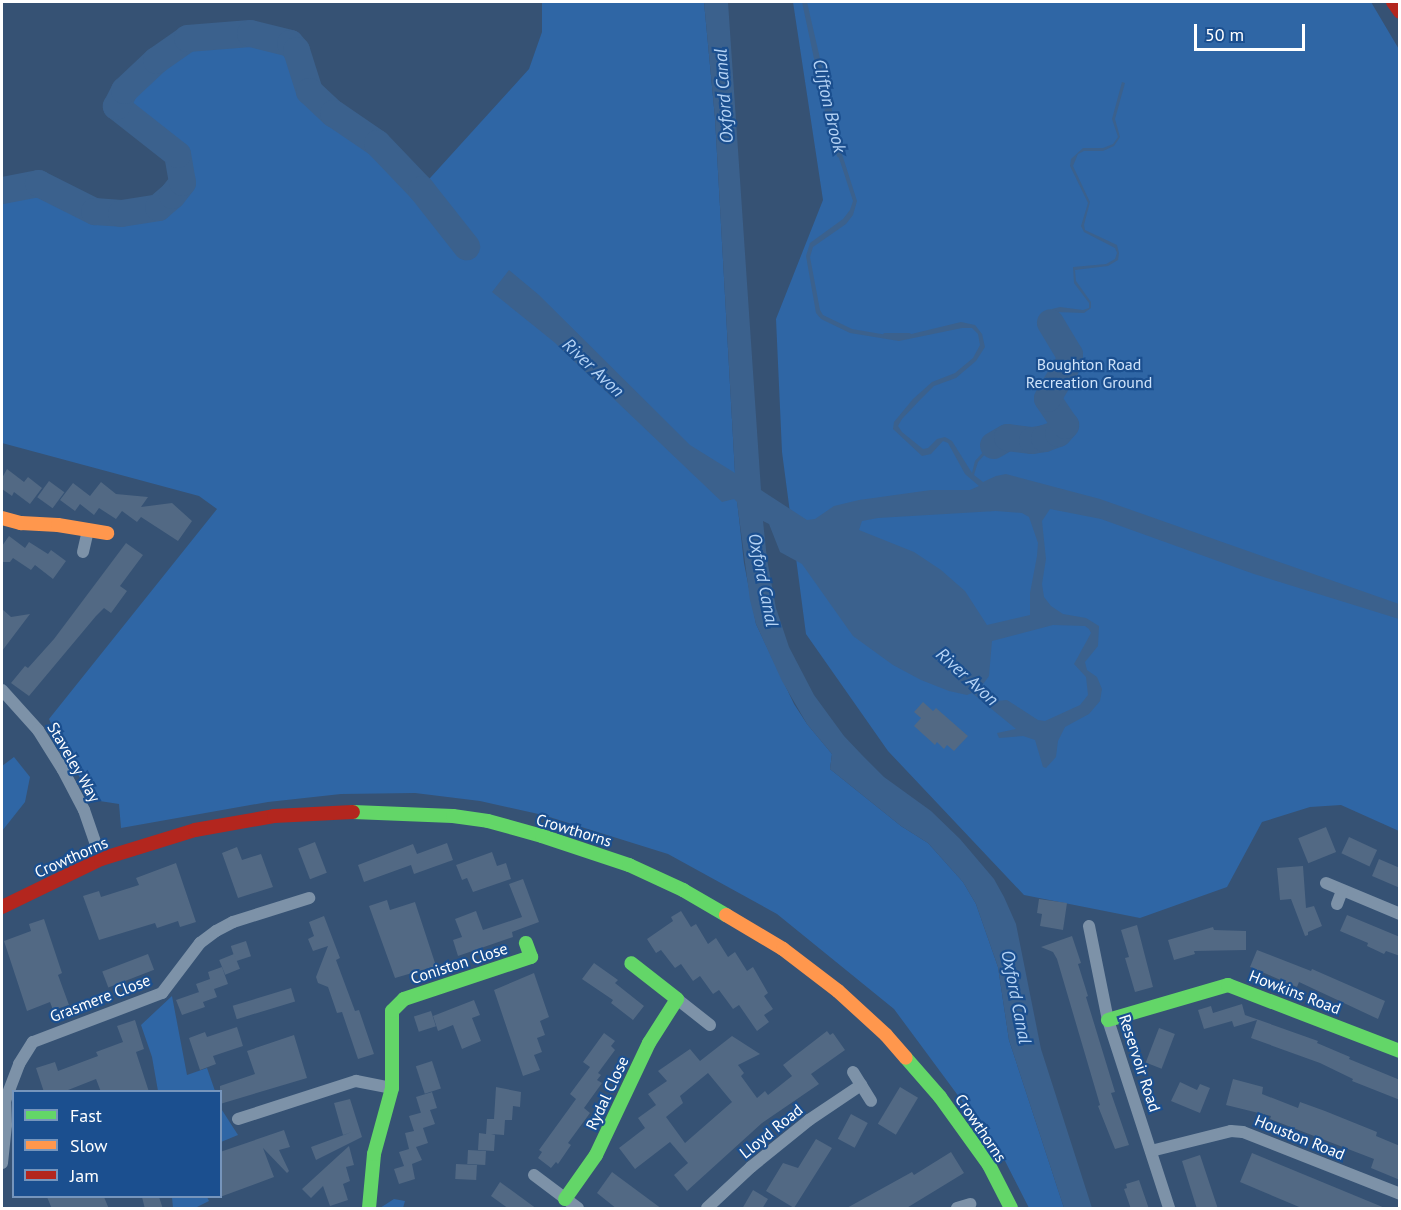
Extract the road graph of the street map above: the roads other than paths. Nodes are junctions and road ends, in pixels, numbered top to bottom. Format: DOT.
graph roads {
  1 [pos="1393,2"];
  2 [pos="1400,12"];
  3 [pos="2,518"];
  4 [pos="88,530"];
  5 [pos="107,534"];
  6 [pos="83,552"];
  7 [pos="2,690"];
  8 [pos="101,859"];
  9 [pos="1326,883"];
  10 [pos="1342,891"];
  11 [pos="309,898"];
  12 [pos="1337,904"];
  13 [pos="2,907"];
  14 [pos="1400,914"];
  15 [pos="1089,926"];
  16 [pos="526,943"];
  17 [pos="631,963"];
  18 [pos="677,999"];
  19 [pos="1108,1020"];
  20 [pos="710,1025"];
  21 [pos="1400,1051"];
  22 [pos="853,1072"];
  23 [pos="861,1085"];
  24 [pos="392,1088"];
  25 [pos="871,1101"];
  26 [pos="238,1119"];
  27 [pos="1151,1151"];
  28 [pos="2,1163"];
  29 [pos="534,1175"];
  30 [pos="1400,1194"];
  31 [pos="565,1199"];
  32 [pos="369,1209"];
  33 [pos="578,1209"];
  34 [pos="707,1209"];
  35 [pos="1011,1209"];
  36 [pos="1169,1209"];
  1 -- 2 [label="street"];
  3 -- 4 [label="street"];
  4 -- 5 [label="street"];
  4 -- 6 [label="street"];
  7 -- 8 [label="street, Staveley Way"];
  8 -- 13 [label="street, Crowthorns"];
  8 -- 35 [label="street, Crowthorns"];
  9 -- 10 [label="street"];
  10 -- 12 [label="street"];
  10 -- 14 [label="street"];
  11 -- 28 [label="street, Grasmere Close"];
  15 -- 19 [label="street, Reservoir Road"];
  16 -- 24 [label="street, Coniston Close"];
  17 -- 18 [label="street"];
  18 -- 20 [label="street"];
  18 -- 31 [label="street, Rydal Close"];
  19 -- 21 [label="street, Howkins Road"];
  19 -- 27 [label="street, Reservoir Road"];
  22 -- 23 [label="street"];
  23 -- 25 [label="street"];
  23 -- 34 [label="street, Lloyd Road"];
  24 -- 26 [label="street"];
  24 -- 32 [label="street, Coniston Close"];
  27 -- 30 [label="street, Houston Road"];
  27 -- 36 [label="street, Reservoir Road"];
  29 -- 31 [label="street"];
  31 -- 33 [label="street"];
}
